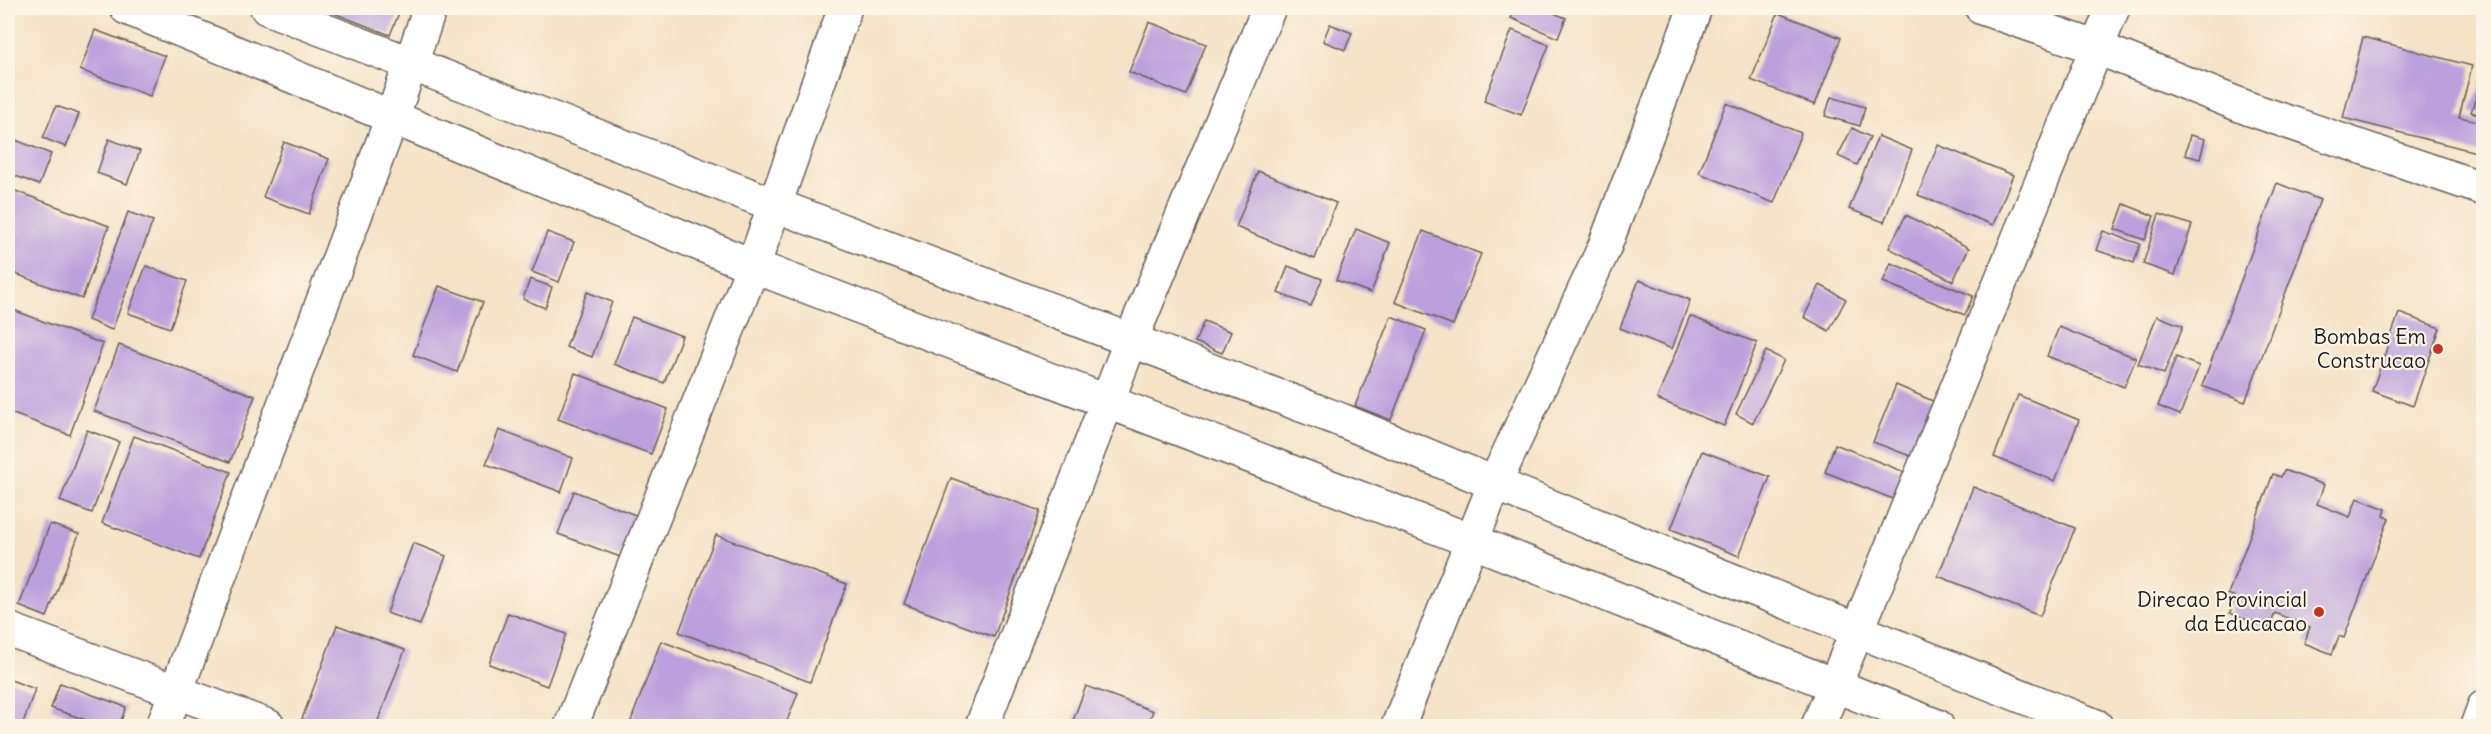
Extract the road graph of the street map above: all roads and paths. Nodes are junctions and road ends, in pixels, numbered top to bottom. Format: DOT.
graph roads {
  1 [pos="127,8"];
  2 [pos="267,8"];
  3 [pos="430,8"];
  4 [pos="845,8"];
  5 [pos="1269,8"];
  6 [pos="1695,8"];
  7 [pos="1982,8"];
  8 [pos="2113,8"];
  9 [pos="2098,48"];
  10 [pos="411,65"];
  11 [pos="393,115"];
  12 [pos="2484,189"];
  13 [pos="775,205"];
  14 [pos="753,266"];
  15 [pos="1131,340"];
  16 [pos="1108,400"];
  17 [pos="1495,483"];
  18 [pos="1472,541"];
  19 [pos="8,629"];
  20 [pos="1858,630"];
  21 [pos="1834,687"];
  22 [pos="178,691"];
  23 [pos="2484,707"];
  24 [pos="163,726"];
  25 [pos="268,726"];
  26 [pos="571,726"];
  27 [pos="982,726"];
  28 [pos="1398,726"];
  29 [pos="1818,726"];
  30 [pos="1937,726"];
  31 [pos="2096,726"];
  32 [pos="2477,726"];
  1 -- 11 [label="street"];
  2 -- 10 [label="street"];
  3 -- 10 [label="street"];
  4 -- 13 [label="street"];
  5 -- 15 [label="street"];
  6 -- 17 [label="street"];
  7 -- 9 [label="street"];
  8 -- 9 [label="street"];
  9 -- 12 [label="street"];
  9 -- 20 [label="street"];
  10 -- 11 [label="street"];
  10 -- 13 [label="street"];
  11 -- 14 [label="street"];
  11 -- 22 [label="street"];
  13 -- 14 [label="street"];
  13 -- 15 [label="street"];
  14 -- 16 [label="street"];
  14 -- 26 [label="street"];
  15 -- 16 [label="street"];
  15 -- 17 [label="street"];
  16 -- 18 [label="street"];
  16 -- 27 [label="street"];
  17 -- 18 [label="street"];
  17 -- 20 [label="street"];
  18 -- 21 [label="street"];
  18 -- 28 [label="street"];
  19 -- 22 [label="street"];
  20 -- 21 [label="street"];
  20 -- 31 [label="street"];
  21 -- 29 [label="street"];
  21 -- 30 [label="street"];
  22 -- 24 [label="street"];
  22 -- 25 [label="street"];
  23 -- 32 [label="street"];
}
